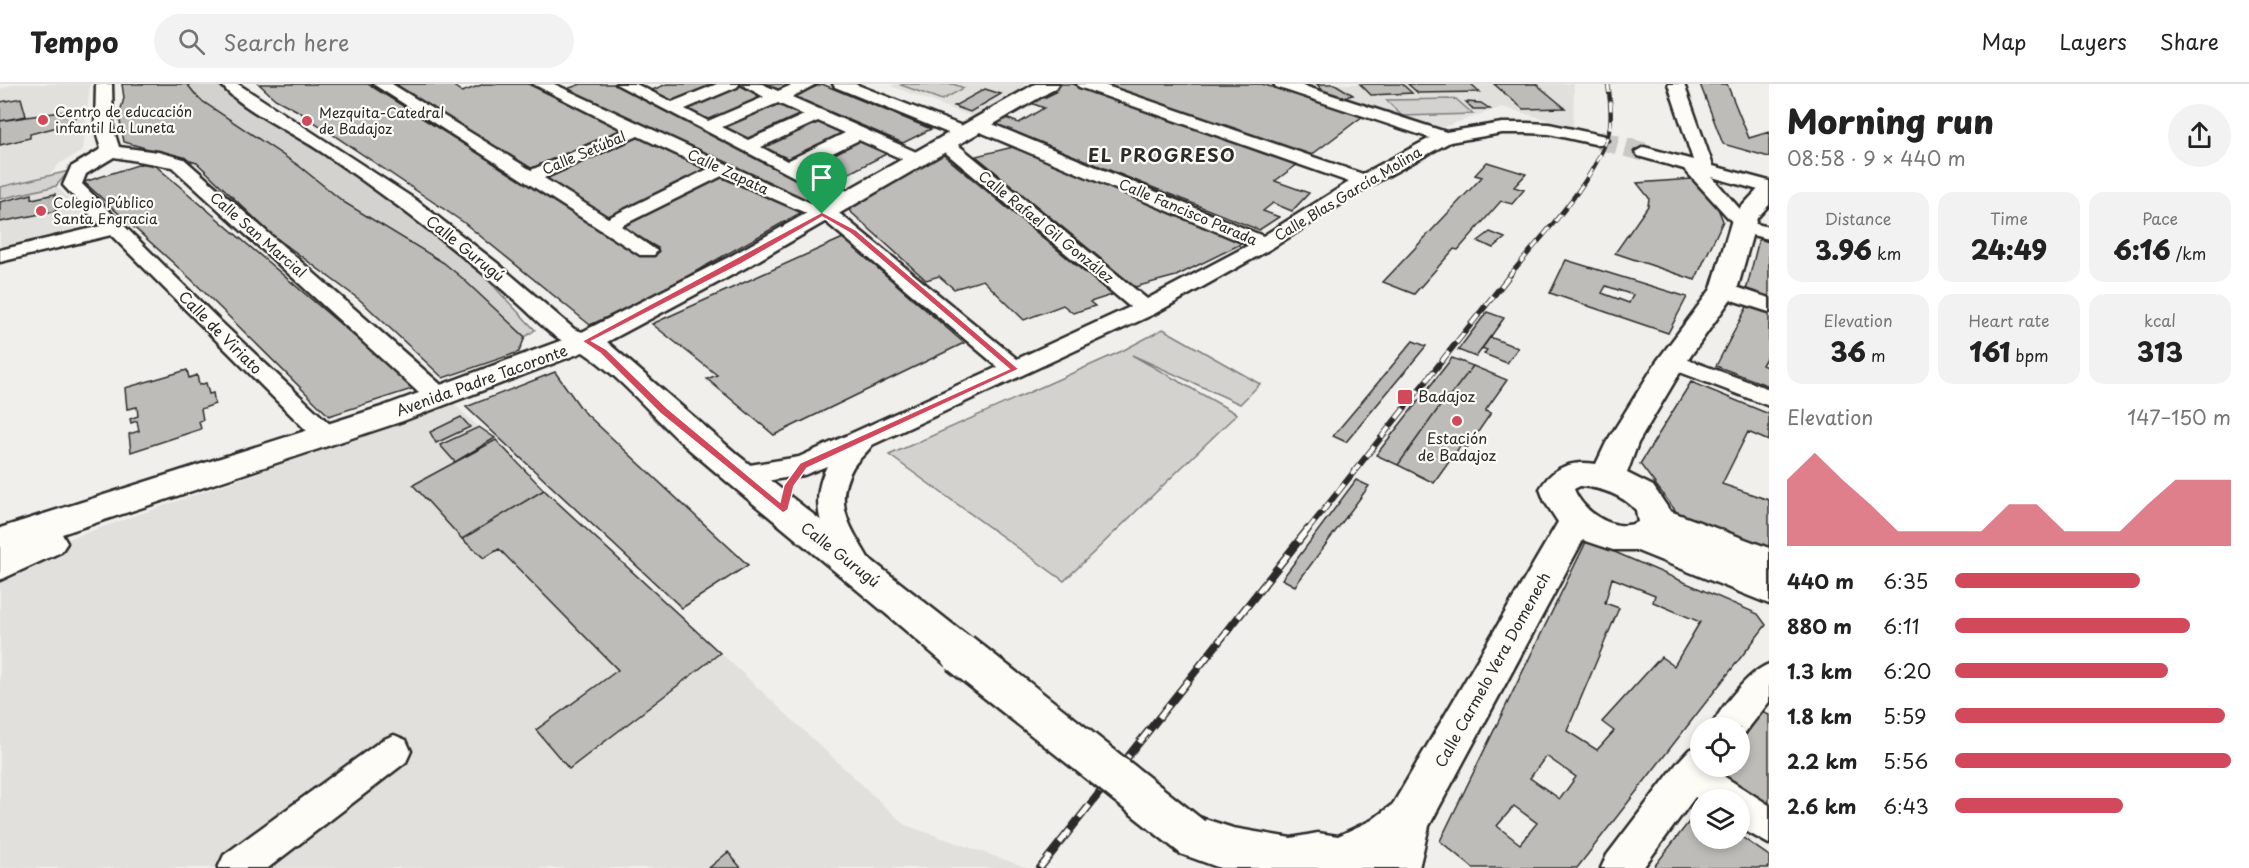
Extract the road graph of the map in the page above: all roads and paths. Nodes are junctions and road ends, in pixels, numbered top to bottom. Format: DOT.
graph roads {
  1 [pos="104,84"];
  2 [pos="229,84"];
  3 [pos="381,84"];
  4 [pos="541,84"];
  5 [pos="655,84"];
  6 [pos="731,84"];
  7 [pos="749,84"];
  8 [pos="808,84"];
  9 [pos="841,84"];
  10 [pos="1049,84"];
  11 [pos="1085,84"];
  12 [pos="1282,84"];
  13 [pos="1676,84"];
  14 [pos="631,87"];
  15 [pos="778,97"];
  16 [pos="672,108"];
  17 [pos="819,114"];
  18 [pos="708,127"];
  19 [pos="638,130"];
  20 [pos="861,132"];
  21 [pos="963,134"];
  22 [pos="1445,137"];
  23 [pos="1599,140"];
  24 [pos="748,147"];
  25 [pos="111,151"];
  26 [pos="1644,152"];
  27 [pos="917,159"];
  28 [pos="1677,162"];
  29 [pos="789,167"];
  30 [pos="722,169"];
  31 [pos="1705,174"];
  32 [pos="530,177"];
  33 [pos="1364,181"];
  34 [pos="848,199"];
  35 [pos="1758,210"];
  36 [pos="822,214"];
  37 [pos="606,226"];
  38 [pos="116,228"];
  39 [pos="1265,244"];
  40 [pos="646,251"];
  41 [pos="0,256"];
  42 [pos="1724,290"];
  43 [pos="1769,305"];
  44 [pos="1146,309"];
  45 [pos="586,341"];
  46 [pos="1672,361"];
  47 [pos="1015,369"];
  48 [pos="439,397"];
  49 [pos="1769,398"];
  50 [pos="326,435"];
  51 [pos="870,435"];
  52 [pos="804,466"];
  53 [pos="741,476"];
  54 [pos="1609,478"];
  55 [pos="146,492"];
  56 [pos="783,510"];
  57 [pos="1576,519"];
  58 [pos="1647,528"];
  59 [pos="0,541"];
  60 [pos="1769,563"];
  61 [pos="0,566"];
  62 [pos="860,569"];
  63 [pos="1769,589"];
  64 [pos="1765,691"];
  65 [pos="1739,717"];
  66 [pos="394,750"];
  67 [pos="1690,774"];
  68 [pos="1705,777"];
  69 [pos="1718,789"];
  70 [pos="1750,814"];
  71 [pos="1769,826"];
  72 [pos="1204,853"];
  73 [pos="1386,855"];
  74 [pos="1282,864"];
  75 [pos="237,868"];
  76 [pos="1620,868"];
  1 -- 25 [label="street"];
  2 -- 45 [label="street, Calle Gurugú"];
  3 -- 32 [label="street"];
  4 -- 19 [label="street, Calle Zapata"];
  5 -- 14 [label="street"];
  6 -- 16 [label="street"];
  7 -- 15 [label="street"];
  8 -- 15 [label="street"];
  9 -- 21 [label="street, Calle Fancisco Parada"];
  10 -- 21 [label="main road, Avenida Padre Tacoronte"];
  11 -- 33 [label="street"];
  12 -- 22 [label="street"];
  13 -- 31 [label="street"];
  14 -- 16 [label="street"];
  15 -- 17 [label="street"];
  15 -- 18 [label="street"];
  16 -- 18 [label="street"];
  17 -- 20 [label="street"];
  17 -- 24 [label="street"];
  18 -- 24 [label="street"];
  19 -- 30 [label="street, Calle Zapata"];
  19 -- 32 [label="street, Calle Setúbal"];
  20 -- 27 [label="street"];
  20 -- 29 [label="street"];
  21 -- 27 [label="main road, Avenida Padre Tacoronte"];
  21 -- 39 [label="street, Calle Fancisco Parada"];
  21 -- 44 [label="street, Calle Rafael Gil González"];
  22 -- 23 [label="street, Calle Blas García Molina"];
  22 -- 33 [label="street, Calle Blas García Molina"];
  24 -- 29 [label="street"];
  25 -- 38 [label="street, Calle de Viriato"];
  25 -- 48 [label="street, Calle San Marcial"];
  26 -- 28 [label="street"];
  27 -- 34 [label="main road, Avenida Padre Tacoronte"];
  28 -- 31 [label="street"];
  28 -- 35 [label="street"];
  29 -- 34 [label="street"];
  30 -- 36 [label="street, Calle Zapata"];
  30 -- 37 [label="street"];
  31 -- 35 [label="street"];
  32 -- 37 [label="street"];
  33 -- 39 [label="street, Calle Blas García Molina"];
  34 -- 36 [label="main road, Avenida Padre Tacoronte"];
  35 -- 42 [label="main road"];
  36 -- 45 [label="main road, Avenida Padre Tacoronte"];
  36 -- 47 [label="street, Calle Zapata"];
  37 -- 40 [label="street"];
  38 -- 41 [label="street"];
  38 -- 50 [label="street, Calle de Viriato"];
  39 -- 44 [label="street, Calle Blas García Molina"];
  42 -- 43 [label="street"];
  42 -- 46 [label="main road"];
  44 -- 47 [label="street, Calle Blas García Molina"];
  45 -- 48 [label="main road, Avenida Padre Tacoronte"];
  45 -- 53 [label="main road, Calle Gurugú"];
  46 -- 49 [label="street"];
  46 -- 54 [label="main road"];
  47 -- 51 [label="street, Calle Blas García Molina"];
  48 -- 50 [label="main road, Avenida Padre Tacoronte"];
  50 -- 55 [label="main road, Avenida Padre Tacoronte"];
  51 -- 52 [label="street, Calle Blas García Molina"];
  51 -- 62 [label="street"];
  52 -- 53 [label="street, Calle Blas García Molina"];
  52 -- 56 [label="street"];
  53 -- 56 [label="main road, Calle Gurugú"];
  54 -- 57 [label="main road"];
  54 -- 58 [label="main road"];
  55 -- 59 [label="main road"];
  55 -- 61 [label="main road"];
  56 -- 62 [label="main road, Calle Gurugú"];
  57 -- 58 [label="main road"];
  57 -- 73 [label="main road, Calle Carmelo Vera Domenech"];
  58 -- 60 [label="main road"];
  58 -- 63 [label="main road"];
  62 -- 72 [label="main road, Calle Gurugú, bridge"];
  64 -- 65 [label="street"];
  66 -- 75 [label="street"];
  67 -- 76 [label="street"];
  68 -- 69 [label="street"];
  70 -- 71 [label="street"];
  72 -- 74 [label="main road, Calle Gurugú"];
  73 -- 74 [label="main road, Calle Gurugú"];
}
